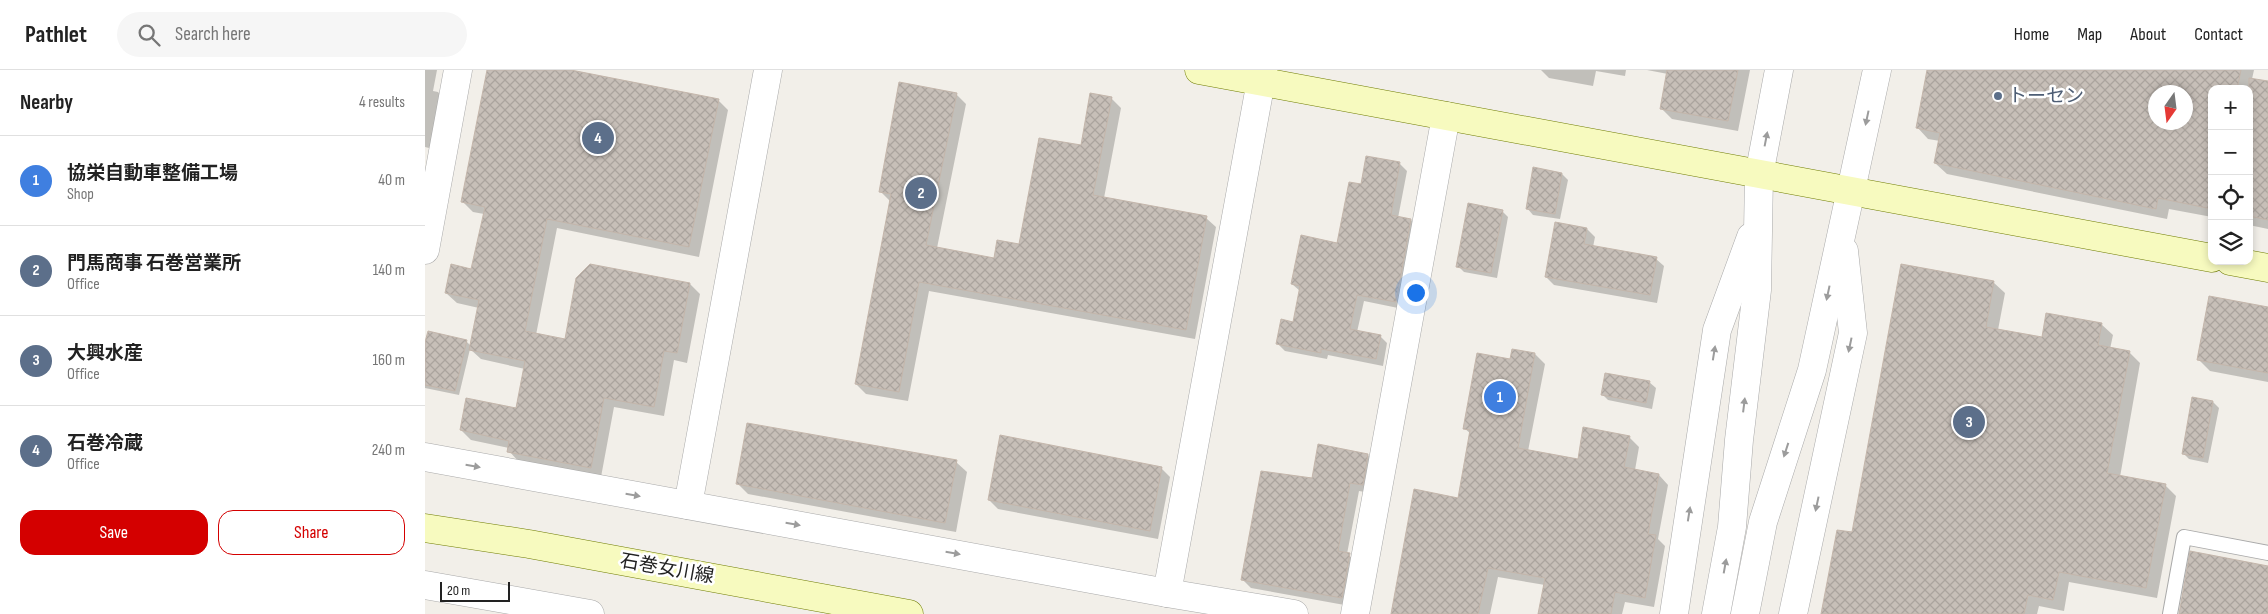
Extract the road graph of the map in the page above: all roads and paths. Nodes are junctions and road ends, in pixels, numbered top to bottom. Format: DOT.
graph roads {
  1 [pos="458,70"];
  2 [pos="768,70"];
  3 [pos="1199,70"];
  4 [pos="1779,70"];
  5 [pos="1877,70"];
  6 [pos="1262,76"];
  7 [pos="1446,116"];
  8 [pos="1759,175"];
  9 [pos="1852,190"];
  10 [pos="1759,216"];
  11 [pos="1841,227"];
  12 [pos="425,250"];
  13 [pos="2208,257"];
  14 [pos="2252,265"];
  15 [pos="2268,268"];
  16 [pos="425,457"];
  17 [pos="688,504"];
  18 [pos="425,528"];
  19 [pos="2268,553"];
  20 [pos="425,586"];
  21 [pos="1167,593"];
  22 [pos="510,607"];
  23 [pos="590,614"];
  24 [pos="909,614"];
  25 [pos="1294,614"];
  26 [pos="1355,614"];
  27 [pos="1674,614"];
  28 [pos="1716,614"];
  29 [pos="1745,614"];
  30 [pos="1793,614"];
  31 [pos="2170,614"];
  1 -- 12 [label="street"];
  2 -- 17 [label="street"];
  3 -- 6 [label="street"];
  8 -- 4 [label="street, one-way"];
  5 -- 9 [label="street, one-way"];
  6 -- 7 [label="street"];
  6 -- 21 [label="street"];
  7 -- 8 [label="street"];
  7 -- 26 [label="street"];
  8 -- 9 [label="street"];
  8 -- 10 [label="street"];
  9 -- 11 [label="street"];
  9 -- 13 [label="street"];
  27 -- 10 [label="street, one-way"];
  28 -- 10 [label="street, one-way"];
  11 -- 29 [label="street, one-way"];
  11 -- 30 [label="street, one-way"];
  14 -- 15 [label="street"];
  16 -- 17 [label="street, one-way"];
  17 -- 21 [label="street, one-way"];
  18 -- 24 [label="street, 石巻女川線"];
  19 -- 31 [label="lane"];
  20 -- 22 [label="street"];
  21 -- 25 [label="street"];
  22 -- 23 [label="street"];
}
